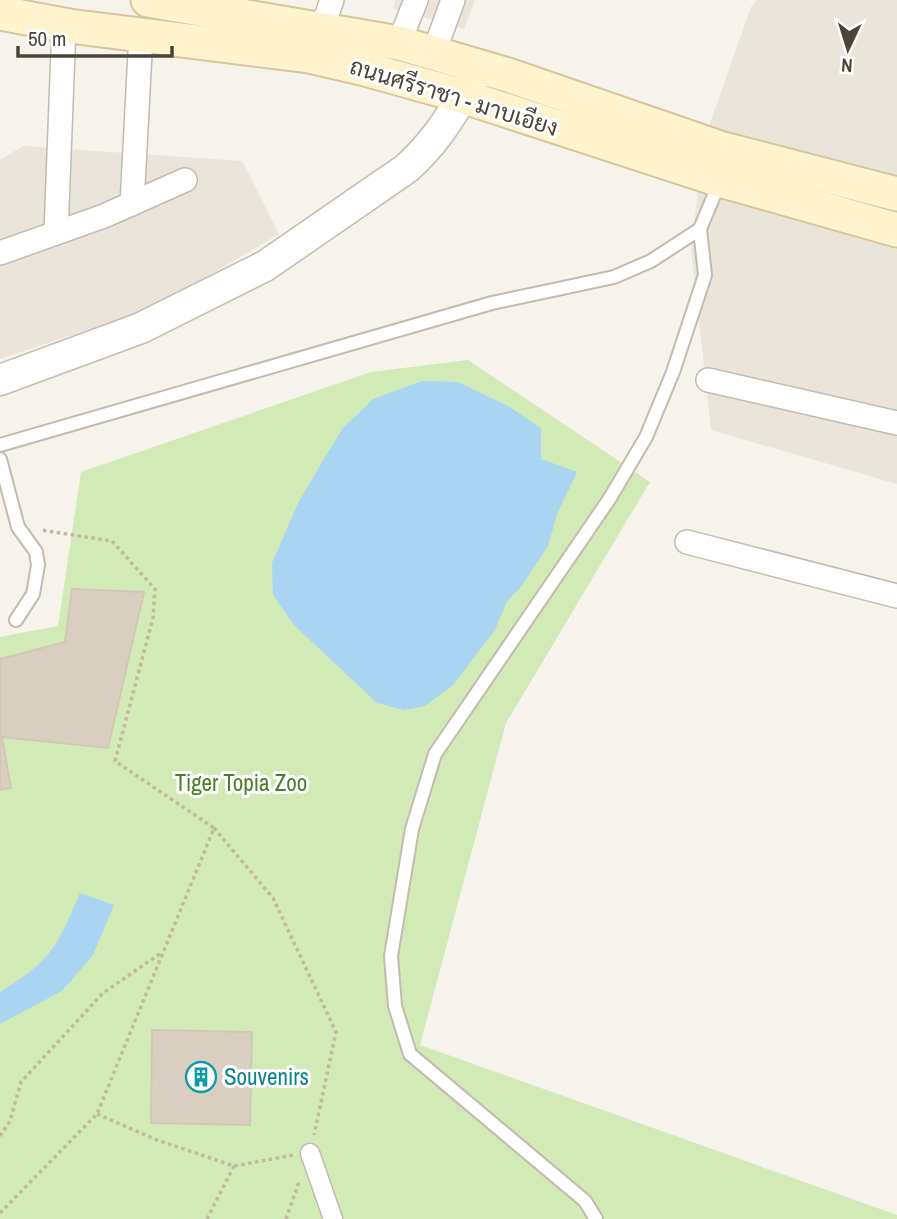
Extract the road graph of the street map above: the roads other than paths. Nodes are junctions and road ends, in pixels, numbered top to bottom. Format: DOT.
graph roads {
  1 [pos="148,0"];
  2 [pos="416,0"];
  3 [pos="453,0"];
  4 [pos="0,13"];
  5 [pos="327,14"];
  6 [pos="64,25"];
  7 [pos="141,34"];
  8 [pos="399,43"];
  9 [pos="434,52"];
  10 [pos="481,66"];
  11 [pos="462,96"];
  12 [pos="722,164"];
  13 [pos="185,180"];
  14 [pos="897,194"];
  15 [pos="132,204"];
  16 [pos="700,229"];
  17 [pos="897,230"];
  18 [pos="56,233"];
  19 [pos="0,253"];
  20 [pos="0,380"];
  21 [pos="708,380"];
  22 [pos="897,423"];
  23 [pos="0,445"];
  24 [pos="0,459"];
  25 [pos="687,542"];
  26 [pos="897,596"];
  27 [pos="16,620"];
  28 [pos="310,1153"];
  29 [pos="332,1219"];
  30 [pos="596,1219"];
  1 -- 5 [label="main road, ถนนศรีราชา - มาบเอียง"];
  2 -- 8 [label="street"];
  3 -- 9 [label="street"];
  4 -- 6 [label="main road, ถนนศรีราชา - มาบเอียง"];
  5 -- 8 [label="main road, ถนนศรีราชา - มาบเอียง"];
  6 -- 7 [label="main road, ถนนศรีราชา - มาบเอียง"];
  6 -- 18 [label="street"];
  7 -- 11 [label="main road, ถนนศรีราชา - มาบเอียง"];
  7 -- 15 [label="street"];
  8 -- 9 [label="main road, ถนนศรีราชา - มาบเอียง"];
  9 -- 10 [label="main road, ถนนศรีราชา - มาบเอียง"];
  10 -- 11 [label="street"];
  10 -- 12 [label="main road, ถนนศรีราชา - มาบเอียง"];
  11 -- 12 [label="main road, ถนนศรีราชา - มาบเอียง"];
  11 -- 20 [label="street"];
  12 -- 14 [label="main road, ถนนศรีราชา - มาบเอียง"];
  12 -- 16 [label="lane"];
  12 -- 17 [label="main road, ถนนศรีราชา - มาบเอียง"];
  13 -- 15 [label="street"];
  15 -- 18 [label="street"];
  16 -- 23 [label="lane"];
  16 -- 30 [label="lane"];
  18 -- 19 [label="street"];
  21 -- 22 [label="street"];
  24 -- 27 [label="lane"];
  25 -- 26 [label="street"];
  28 -- 29 [label="street"];
}
